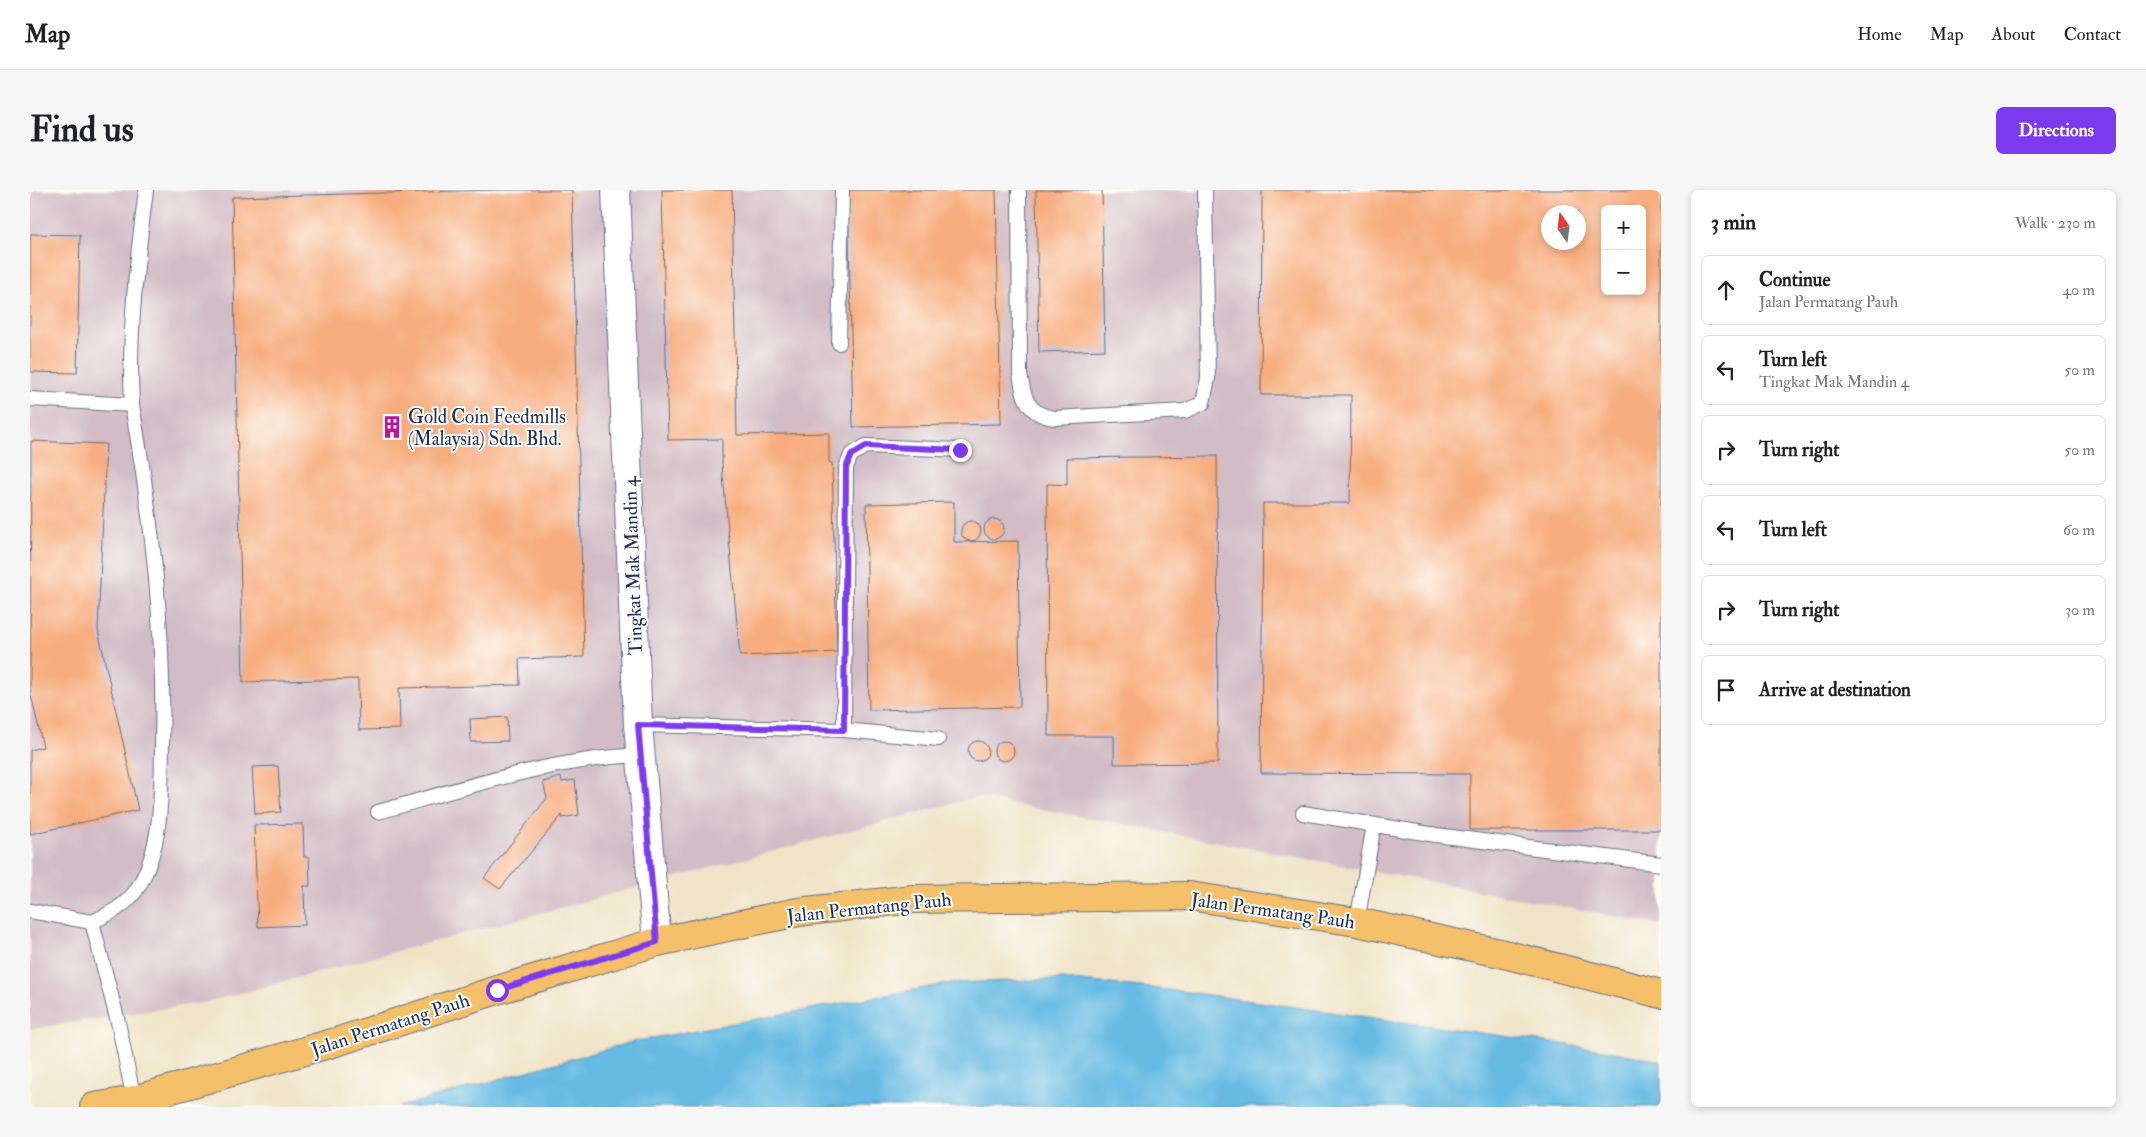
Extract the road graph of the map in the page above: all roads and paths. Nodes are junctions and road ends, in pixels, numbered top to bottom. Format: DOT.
graph roads {
  1 [pos="146,190"];
  2 [pos="616,190"];
  3 [pos="842,190"];
  4 [pos="1019,190"];
  5 [pos="1205,190"];
  6 [pos="839,343"];
  7 [pos="30,399"];
  8 [pos="132,404"];
  9 [pos="960,450"];
  10 [pos="638,725"];
  11 [pos="844,730"];
  12 [pos="938,739"];
  13 [pos="641,755"];
  14 [pos="378,812"];
  15 [pos="1303,812"];
  16 [pos="1374,826"];
  17 [pos="1661,864"];
  18 [pos="30,911"];
  19 [pos="92,922"];
  20 [pos="1357,922"];
  21 [pos="657,942"];
  22 [pos="1661,994"];
  23 [pos="134,1100"];
  24 [pos="94,1107"];
  1 -- 8 [label="lane"];
  2 -- 10 [label="street, Tingkat Mak Mandin 4"];
  3 -- 6 [label="lane"];
  4 -- 5 [label="lane"];
  7 -- 8 [label="lane"];
  8 -- 19 [label="lane"];
  9 -- 11 [label="lane"];
  10 -- 11 [label="lane"];
  10 -- 13 [label="street, Tingkat Mak Mandin 4"];
  11 -- 12 [label="lane"];
  13 -- 14 [label="lane"];
  13 -- 21 [label="street, Tingkat Mak Mandin 4"];
  15 -- 16 [label="lane"];
  16 -- 17 [label="lane"];
  16 -- 20 [label="lane"];
  18 -- 19 [label="lane"];
  19 -- 23 [label="lane"];
  20 -- 21 [label="main road, Jalan Permatang Pauh"];
  20 -- 22 [label="main road, Jalan Permatang Pauh"];
  21 -- 23 [label="main road, Jalan Permatang Pauh"];
  23 -- 24 [label="main road, Jalan Permatang Pauh"];
}
